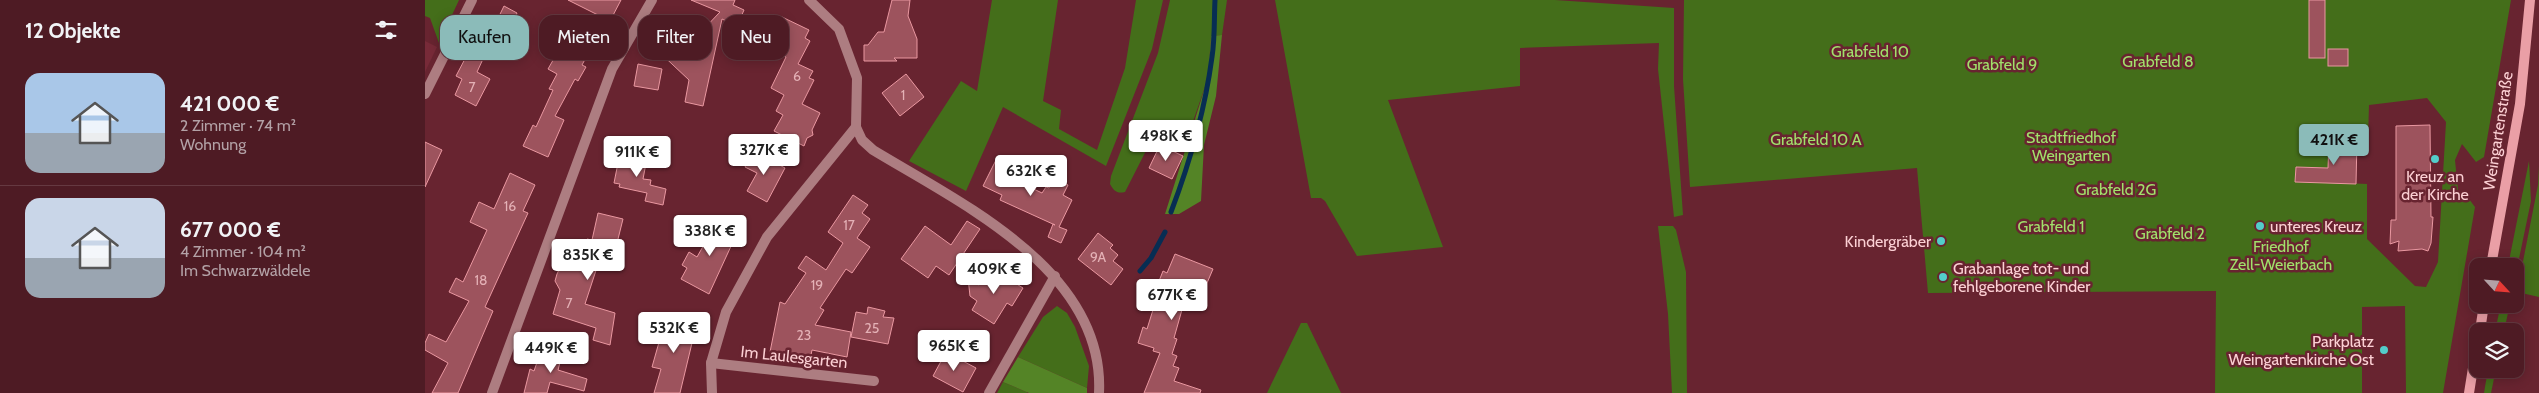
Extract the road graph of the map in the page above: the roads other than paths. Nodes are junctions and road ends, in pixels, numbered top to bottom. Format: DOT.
graph roads {
  1 [pos="472,0"];
  2 [pos="652,0"];
  3 [pos="809,0"];
  4 [pos="2530,0"];
  5 [pos="425,94"];
  6 [pos="856,127"];
  7 [pos="2492,258"];
  8 [pos="1055,276"];
  9 [pos="711,363"];
  10 [pos="2471,378"];
  11 [pos="874,381"];
  12 [pos="492,393"];
  13 [pos="712,393"];
  14 [pos="989,393"];
  15 [pos="1099,393"];
  16 [pos="2469,393"];
  1 -- 5 [label="street"];
  2 -- 12 [label="street"];
  3 -- 6 [label="street"];
  4 -- 7 [label="street, Weingartenstraße"];
  6 -- 8 [label="street"];
  6 -- 9 [label="street, Im Laulesgarten"];
  8 -- 14 [label="street"];
  8 -- 15 [label="street"];
  9 -- 11 [label="street, Im Laulesgarten"];
  9 -- 13 [label="street, Im Laulesgarten"];
  10 -- 16 [label="street"];
}
